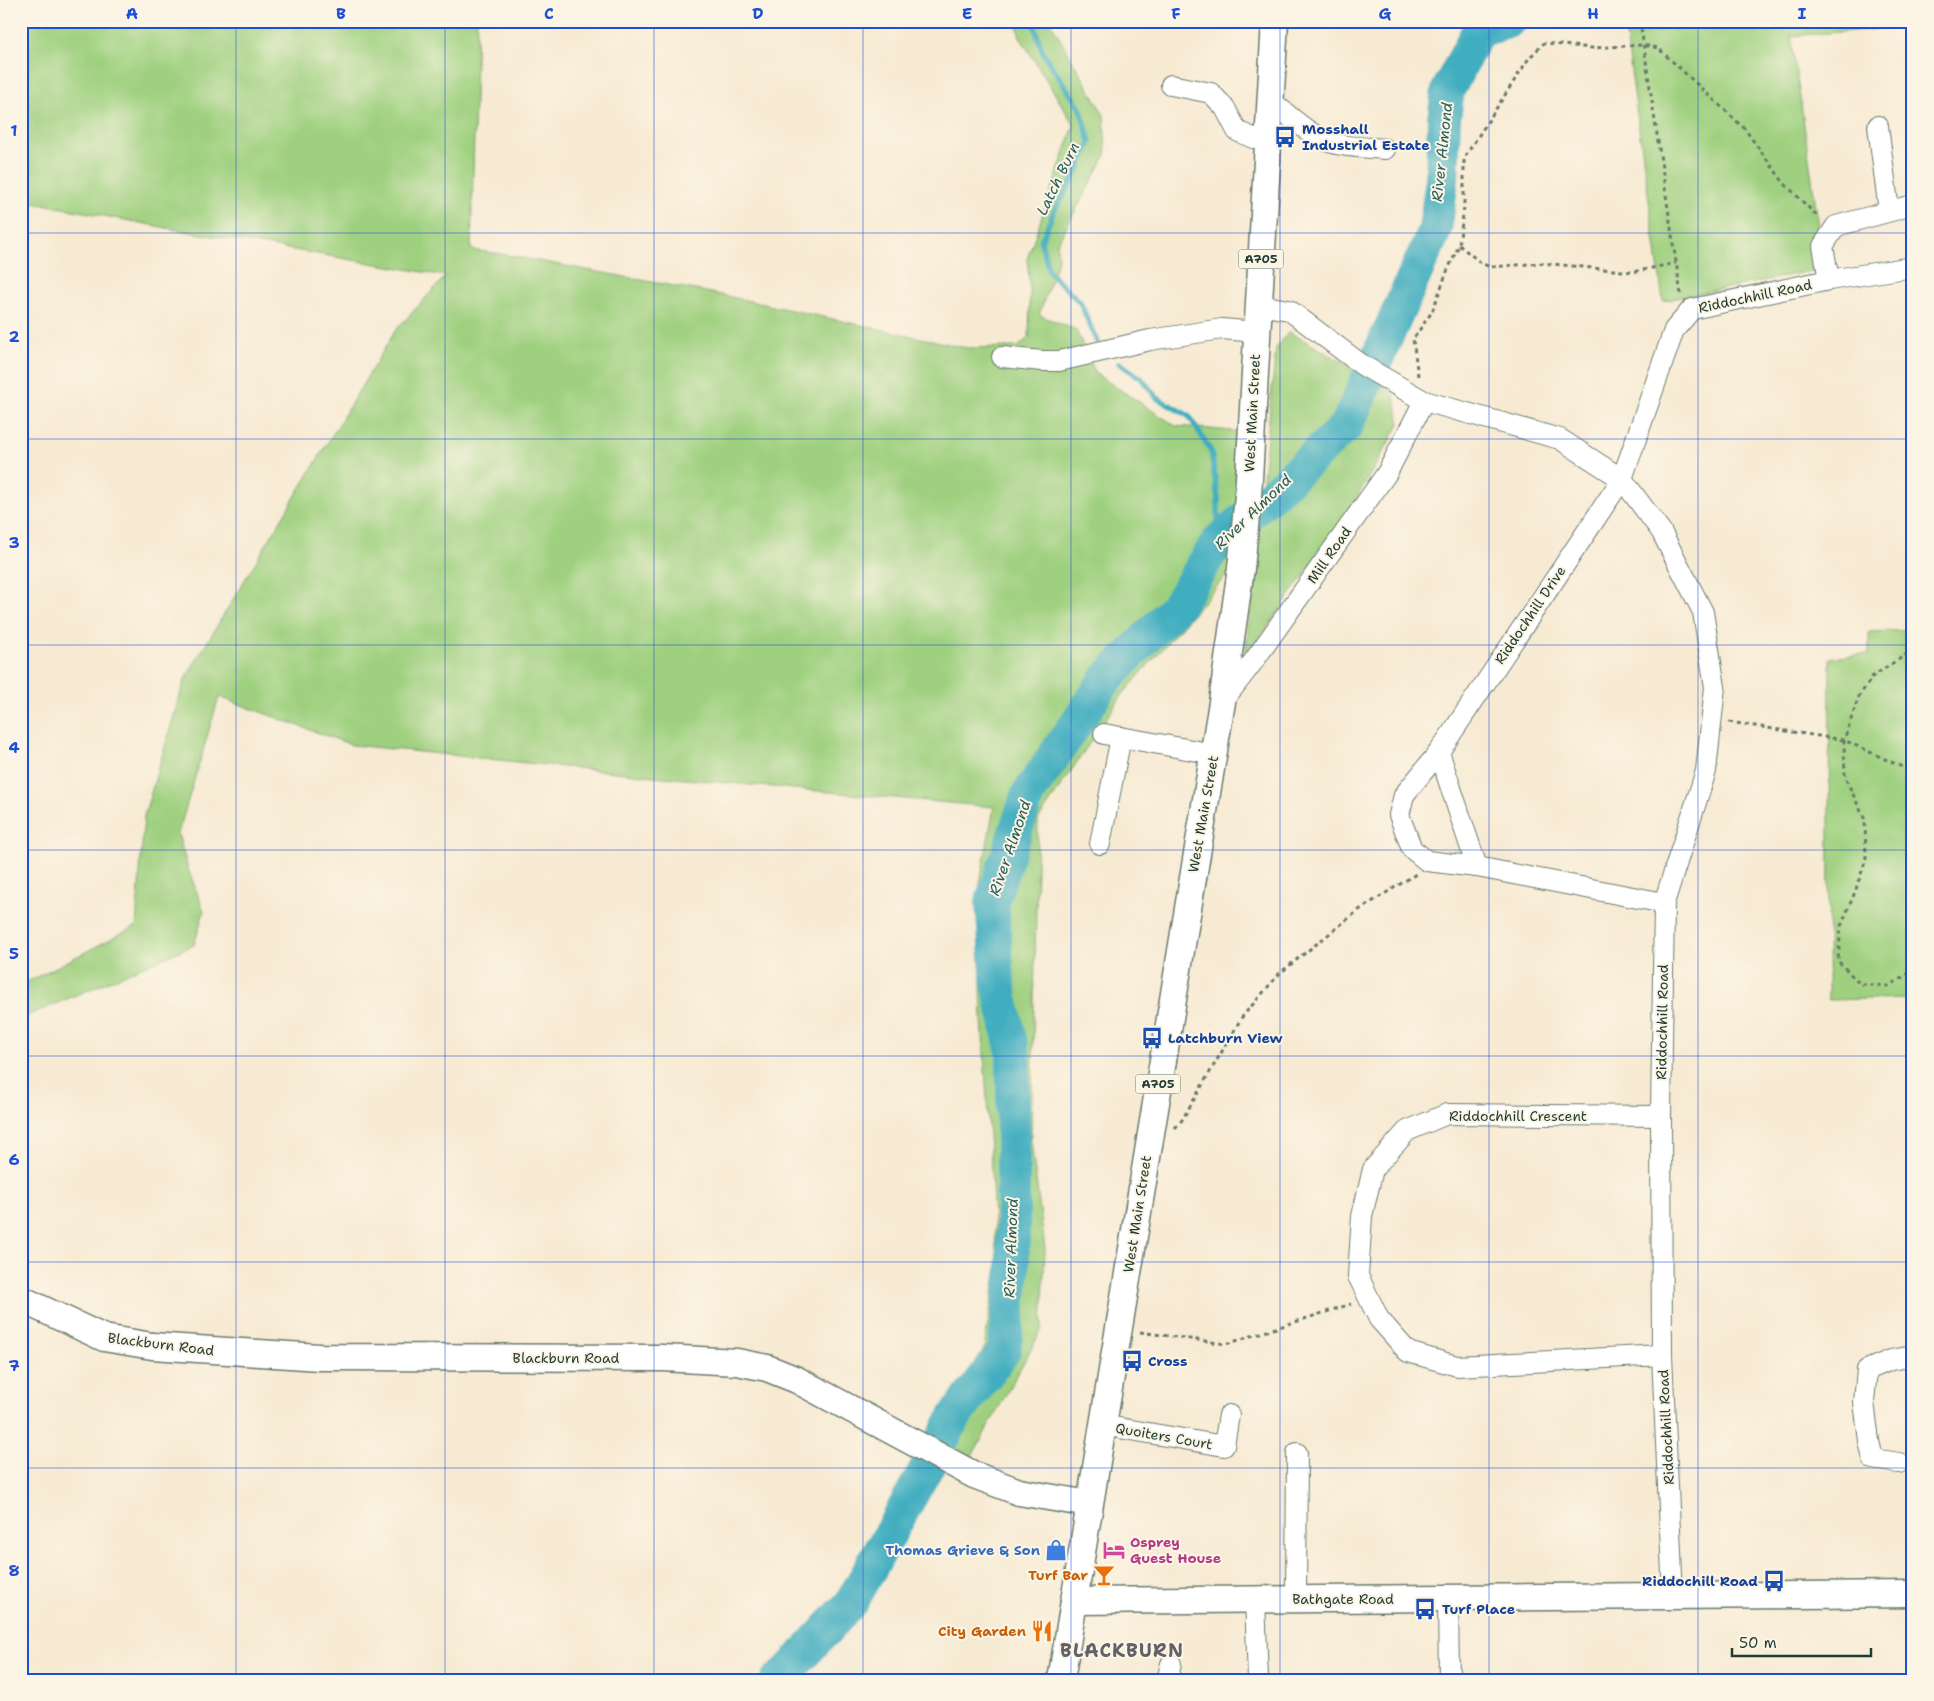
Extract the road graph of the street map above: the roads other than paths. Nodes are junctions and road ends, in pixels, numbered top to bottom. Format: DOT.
graph roads {
  1 [pos="1275,21"];
  2 [pos="1171,85"];
  3 [pos="1270,100"];
  4 [pos="1878,126"];
  5 [pos="1268,137"];
  6 [pos="1385,149"];
  7 [pos="1913,205"];
  8 [pos="1889,211"];
  9 [pos="1913,267"];
  10 [pos="1829,280"];
  11 [pos="1258,305"];
  12 [pos="1257,332"];
  13 [pos="1002,357"];
  14 [pos="1424,401"];
  15 [pos="1622,479"];
  16 [pos="1222,702"];
  17 [pos="1439,752"];
  18 [pos="1214,754"];
  19 [pos="1100,844"];
  20 [pos="1477,867"];
  21 [pos="1664,903"];
  22 [pos="1661,1116"];
  23 [pos="21,1298"];
  24 [pos="1662,1355"];
  25 [pos="1913,1356"];
  26 [pos="1229,1415"];
  27 [pos="1102,1425"];
  28 [pos="1297,1453"];
  29 [pos="1898,1463"];
  30 [pos="1089,1504"];
  31 [pos="1913,1594"];
  32 [pos="1673,1596"];
  33 [pos="1448,1598"];
  34 [pos="1255,1599"];
  35 [pos="1296,1599"];
  36 [pos="1074,1601"];
  37 [pos="1061,1680"];
  38 [pos="1258,1680"];
  39 [pos="1449,1680"];
  1 -- 3 [label="main road, West Main Street / A705"];
  2 -- 5 [label="street"];
  3 -- 5 [label="main road, West Main Street / A705"];
  3 -- 6 [label="street"];
  4 -- 8 [label="street"];
  5 -- 11 [label="main road, West Main Street / A705"];
  7 -- 8 [label="street"];
  8 -- 10 [label="street"];
  9 -- 10 [label="street, Riddochhill Road"];
  10 -- 15 [label="street, Riddochhill Road"];
  11 -- 12 [label="main road, West Main Street / A705"];
  11 -- 14 [label="street, Riddochhill Road"];
  12 -- 13 [label="street"];
  12 -- 16 [label="main road, West Main Street / A705"];
  14 -- 15 [label="street, Riddochhill Road"];
  14 -- 16 [label="street, Mill Road"];
  15 -- 17 [label="street, Riddochhill Drive"];
  15 -- 21 [label="street, Riddochhill Road"];
  16 -- 18 [label="main road, West Main Street / A705"];
  17 -- 20 [label="street"];
  17 -- 20 [label="street, Riddochhill Drive"];
  18 -- 19 [label="street"];
  18 -- 27 [label="main road, West Main Street / A705"];
  20 -- 21 [label="street"];
  21 -- 22 [label="street, Riddochhill Road"];
  22 -- 24 [label="street, Riddochhill Road"];
  22 -- 24 [label="street, Riddochhill Crescent"];
  23 -- 30 [label="main road, Blackburn Road"];
  24 -- 32 [label="street, Riddochhill Road"];
  25 -- 29 [label="street"];
  26 -- 27 [label="street, Quoiters Court"];
  27 -- 30 [label="main road, West Main Street / A705"];
  28 -- 35 [label="street"];
  30 -- 36 [label="main road, West Main Street / A705"];
  31 -- 32 [label="main road, Bathgate Road"];
  32 -- 33 [label="main road, Bathgate Road"];
  33 -- 35 [label="main road, Bathgate Road"];
  33 -- 39 [label="street"];
  34 -- 35 [label="main road, Bathgate Road"];
  34 -- 36 [label="main road, Bathgate Road"];
  34 -- 38 [label="street"];
  36 -- 37 [label="main road, A705"];
}
